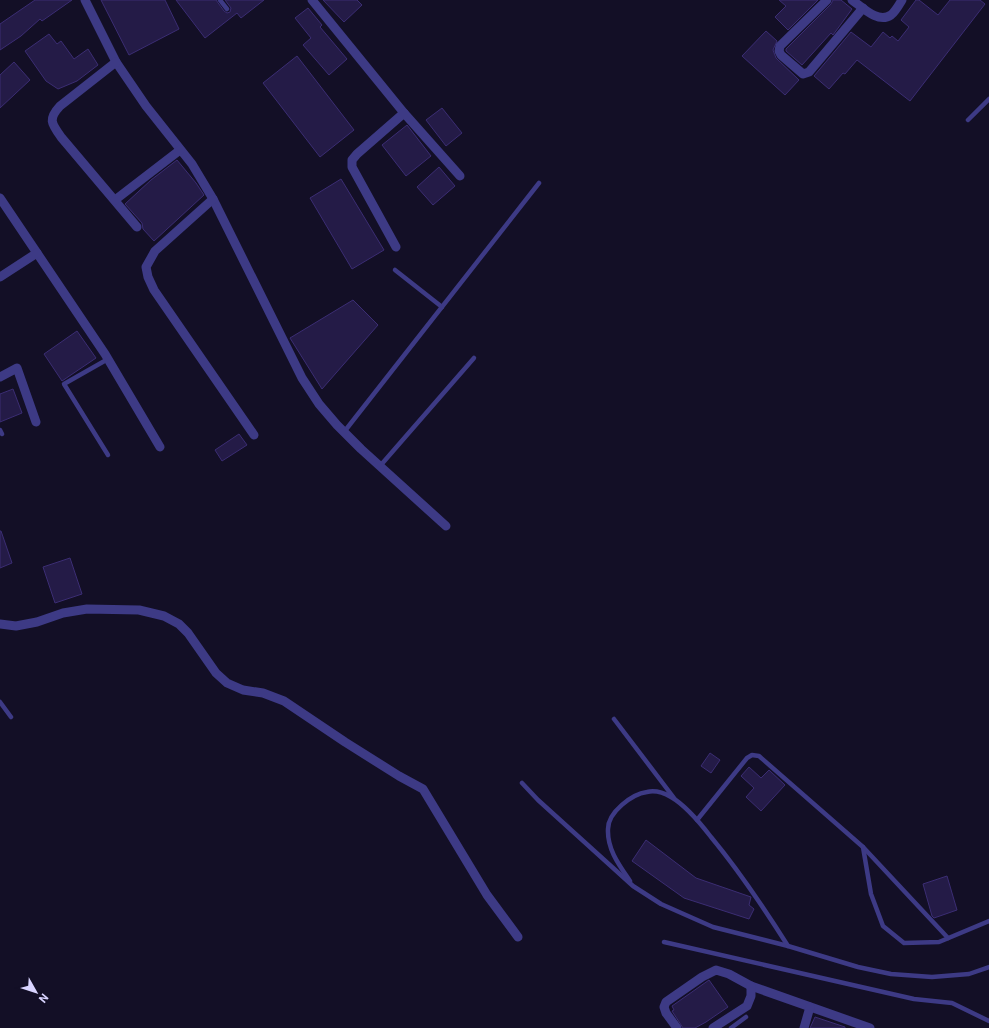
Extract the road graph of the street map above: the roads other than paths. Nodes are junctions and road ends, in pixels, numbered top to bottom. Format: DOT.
graph roads {
  1 [pos="85,0"];
  2 [pos="220,0"];
  3 [pos="312,0"];
  4 [pos="827,0"];
  5 [pos="852,0"];
  6 [pos="902,0"];
  7 [pos="227,8"];
  8 [pos="863,8"];
  9 [pos="116,62"];
  10 [pos="989,99"];
  11 [pos="404,113"];
  12 [pos="968,120"];
  13 [pos="180,150"];
  14 [pos="460,176"];
  15 [pos="539,183"];
  16 [pos="0,198"];
  17 [pos="213,199"];
  18 [pos="115,200"];
  19 [pos="136,227"];
  20 [pos="396,247"];
  21 [pos="37,253"];
  22 [pos="395,270"];
  23 [pos="0,277"];
  24 [pos="442,307"];
  25 [pos="474,358"];
  26 [pos="108,359"];
  27 [pos="0,377"];
  28 [pos="36,422"];
  29 [pos="344,432"];
  30 [pos="254,435"];
  31 [pos="160,447"];
  32 [pos="108,455"];
  33 [pos="380,466"];
  34 [pos="446,526"];
  35 [pos="0,624"];
  36 [pos="0,702"];
  37 [pos="11,717"];
  38 [pos="614,719"];
  39 [pos="522,784"];
  40 [pos="678,803"];
  41 [pos="697,820"];
  42 [pos="863,847"];
  43 [pos="633,886"];
  44 [pos="989,921"];
  45 [pos="518,937"];
  46 [pos="948,938"];
  47 [pos="664,942"];
  48 [pos="788,946"];
  49 [pos="989,967"];
  50 [pos="751,986"];
  51 [pos="810,1008"];
  52 [pos="746,1017"];
  53 [pos="989,1021"];
  54 [pos="677,1028"];
  55 [pos="713,1028"];
  56 [pos="731,1028"];
  57 [pos="804,1028"];
  58 [pos="870,1028"];
  1 -- 9 [label="street"];
  2 -- 7 [label="lane"];
  3 -- 11 [label="street"];
  4 -- 8 [label="street"];
  5 -- 8 [label="street"];
  6 -- 8 [label="street"];
  9 -- 13 [label="street"];
  9 -- 18 [label="street"];
  10 -- 12 [label="lane"];
  11 -- 14 [label="street"];
  11 -- 20 [label="street"];
  13 -- 17 [label="street"];
  13 -- 18 [label="street"];
  15 -- 24 [label="lane"];
  16 -- 21 [label="street"];
  17 -- 29 [label="street"];
  17 -- 30 [label="street"];
  18 -- 19 [label="street"];
  21 -- 23 [label="street"];
  21 -- 26 [label="street"];
  22 -- 24 [label="lane"];
  24 -- 29 [label="lane"];
  25 -- 33 [label="lane"];
  26 -- 31 [label="street"];
  26 -- 32 [label="lane"];
  27 -- 28 [label="street"];
  29 -- 33 [label="street"];
  33 -- 34 [label="street"];
  35 -- 45 [label="street"];
  36 -- 37 [label="lane"];
  38 -- 40 [label="lane"];
  39 -- 43 [label="lane"];
  40 -- 41 [label="lane"];
  40 -- 43 [label="lane"];
  41 -- 42 [label="lane"];
  41 -- 48 [label="lane"];
  42 -- 46 [label="lane"];
  42 -- 46 [label="lane"];
  43 -- 48 [label="lane"];
  44 -- 46 [label="lane"];
  47 -- 53 [label="lane"];
  48 -- 49 [label="lane"];
  50 -- 51 [label="street"];
  50 -- 54 [label="street"];
  50 -- 55 [label="street"];
  51 -- 57 [label="street"];
  51 -- 58 [label="street"];
  52 -- 56 [label="lane"];
}
